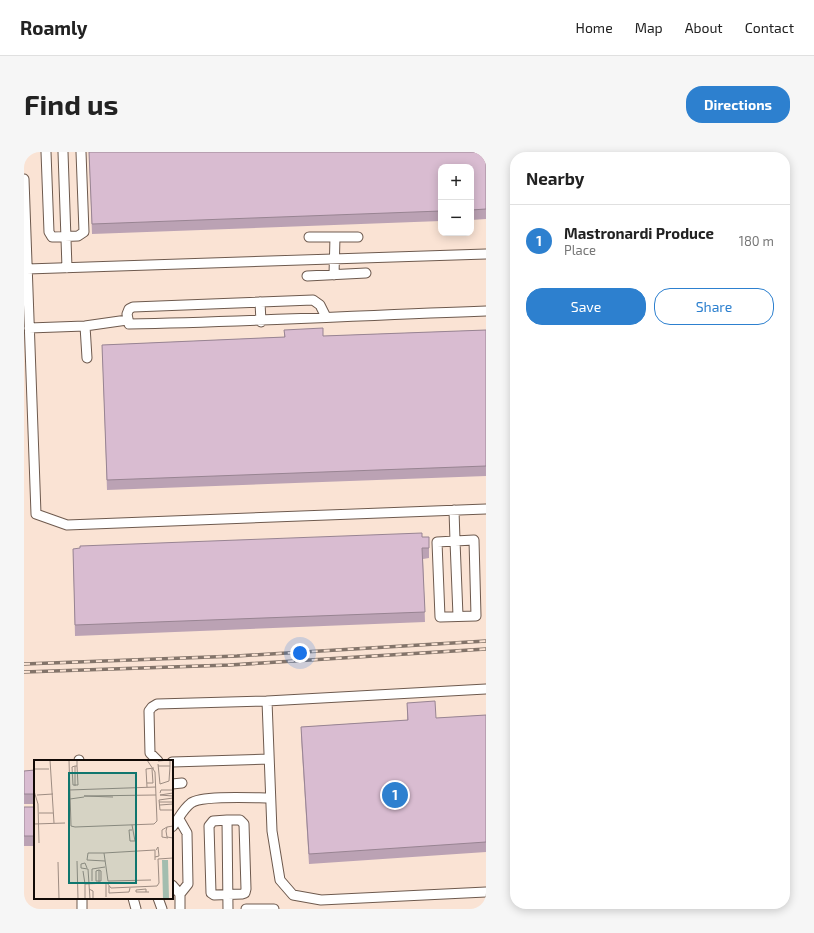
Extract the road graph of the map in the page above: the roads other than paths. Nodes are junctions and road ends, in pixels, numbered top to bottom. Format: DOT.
graph roads {
  1 [pos="46,152"];
  2 [pos="63,152"];
  3 [pos="82,152"];
  4 [pos="24,178"];
  5 [pos="66,237"];
  6 [pos="309,237"];
  7 [pos="335,237"];
  8 [pos="358,237"];
  9 [pos="486,254"];
  10 [pos="335,260"];
  11 [pos="67,268"];
  12 [pos="27,269"];
  13 [pos="366,273"];
  14 [pos="334,275"];
  15 [pos="307,276"];
  16 [pos="260,302"];
  17 [pos="486,311"];
  18 [pos="326,317"];
  19 [pos="128,320"];
  20 [pos="260,322"];
  21 [pos="85,326"];
  22 [pos="29,328"];
  23 [pos="87,358"];
  24 [pos="486,509"];
  25 [pos="454,510"];
  26 [pos="456,541"];
  27 [pos="458,616"];
  28 [pos="486,689"];
  29 [pos="267,701"];
  30 [pos="269,759"];
  31 [pos="157,760"];
  32 [pos="173,762"];
  33 [pos="173,784"];
  34 [pos="182,784"];
  35 [pos="270,798"];
  36 [pos="179,819"];
  37 [pos="227,820"];
  38 [pos="173,826"];
  39 [pos="173,886"];
  40 [pos="486,892"];
  41 [pos="180,894"];
  42 [pos="228,895"];
  43 [pos="133,899"];
  44 [pos="158,899"];
  45 [pos="136,909"];
  46 [pos="162,909"];
  47 [pos="180,909"];
  48 [pos="228,909"];
  49 [pos="246,909"];
  50 [pos="274,909"];
  1 -- 5 [label="street"];
  2 -- 5 [label="street"];
  3 -- 5 [label="street"];
  4 -- 12 [label="street"];
  5 -- 11 [label="street"];
  6 -- 7 [label="street"];
  7 -- 8 [label="street"];
  7 -- 10 [label="street"];
  9 -- 10 [label="street"];
  10 -- 11 [label="street"];
  10 -- 14 [label="street"];
  11 -- 12 [label="street"];
  12 -- 22 [label="street"];
  13 -- 14 [label="street"];
  14 -- 15 [label="street"];
  16 -- 18 [label="street"];
  16 -- 19 [label="street"];
  16 -- 20 [label="street"];
  17 -- 18 [label="street"];
  18 -- 20 [label="street"];
  19 -- 20 [label="street"];
  19 -- 21 [label="street"];
  21 -- 22 [label="street"];
  21 -- 23 [label="street"];
  22 -- 25 [label="street"];
  24 -- 25 [label="street"];
  25 -- 26 [label="street"];
  26 -- 27 [label="street"];
  26 -- 27 [label="street"];
  26 -- 27 [label="street"];
  28 -- 29 [label="street"];
  29 -- 30 [label="street"];
  29 -- 31 [label="street"];
  30 -- 32 [label="street"];
  30 -- 35 [label="street"];
  33 -- 34 [label="street"];
  35 -- 36 [label="street"];
  35 -- 40 [label="street"];
  36 -- 38 [label="street"];
  36 -- 41 [label="street"];
  37 -- 42 [label="street"];
  37 -- 42 [label="street"];
  37 -- 42 [label="street"];
  39 -- 41 [label="street"];
  41 -- 47 [label="street"];
  42 -- 48 [label="street"];
  43 -- 45 [label="street"];
  44 -- 46 [label="street"];
  49 -- 50 [label="street"];
}
